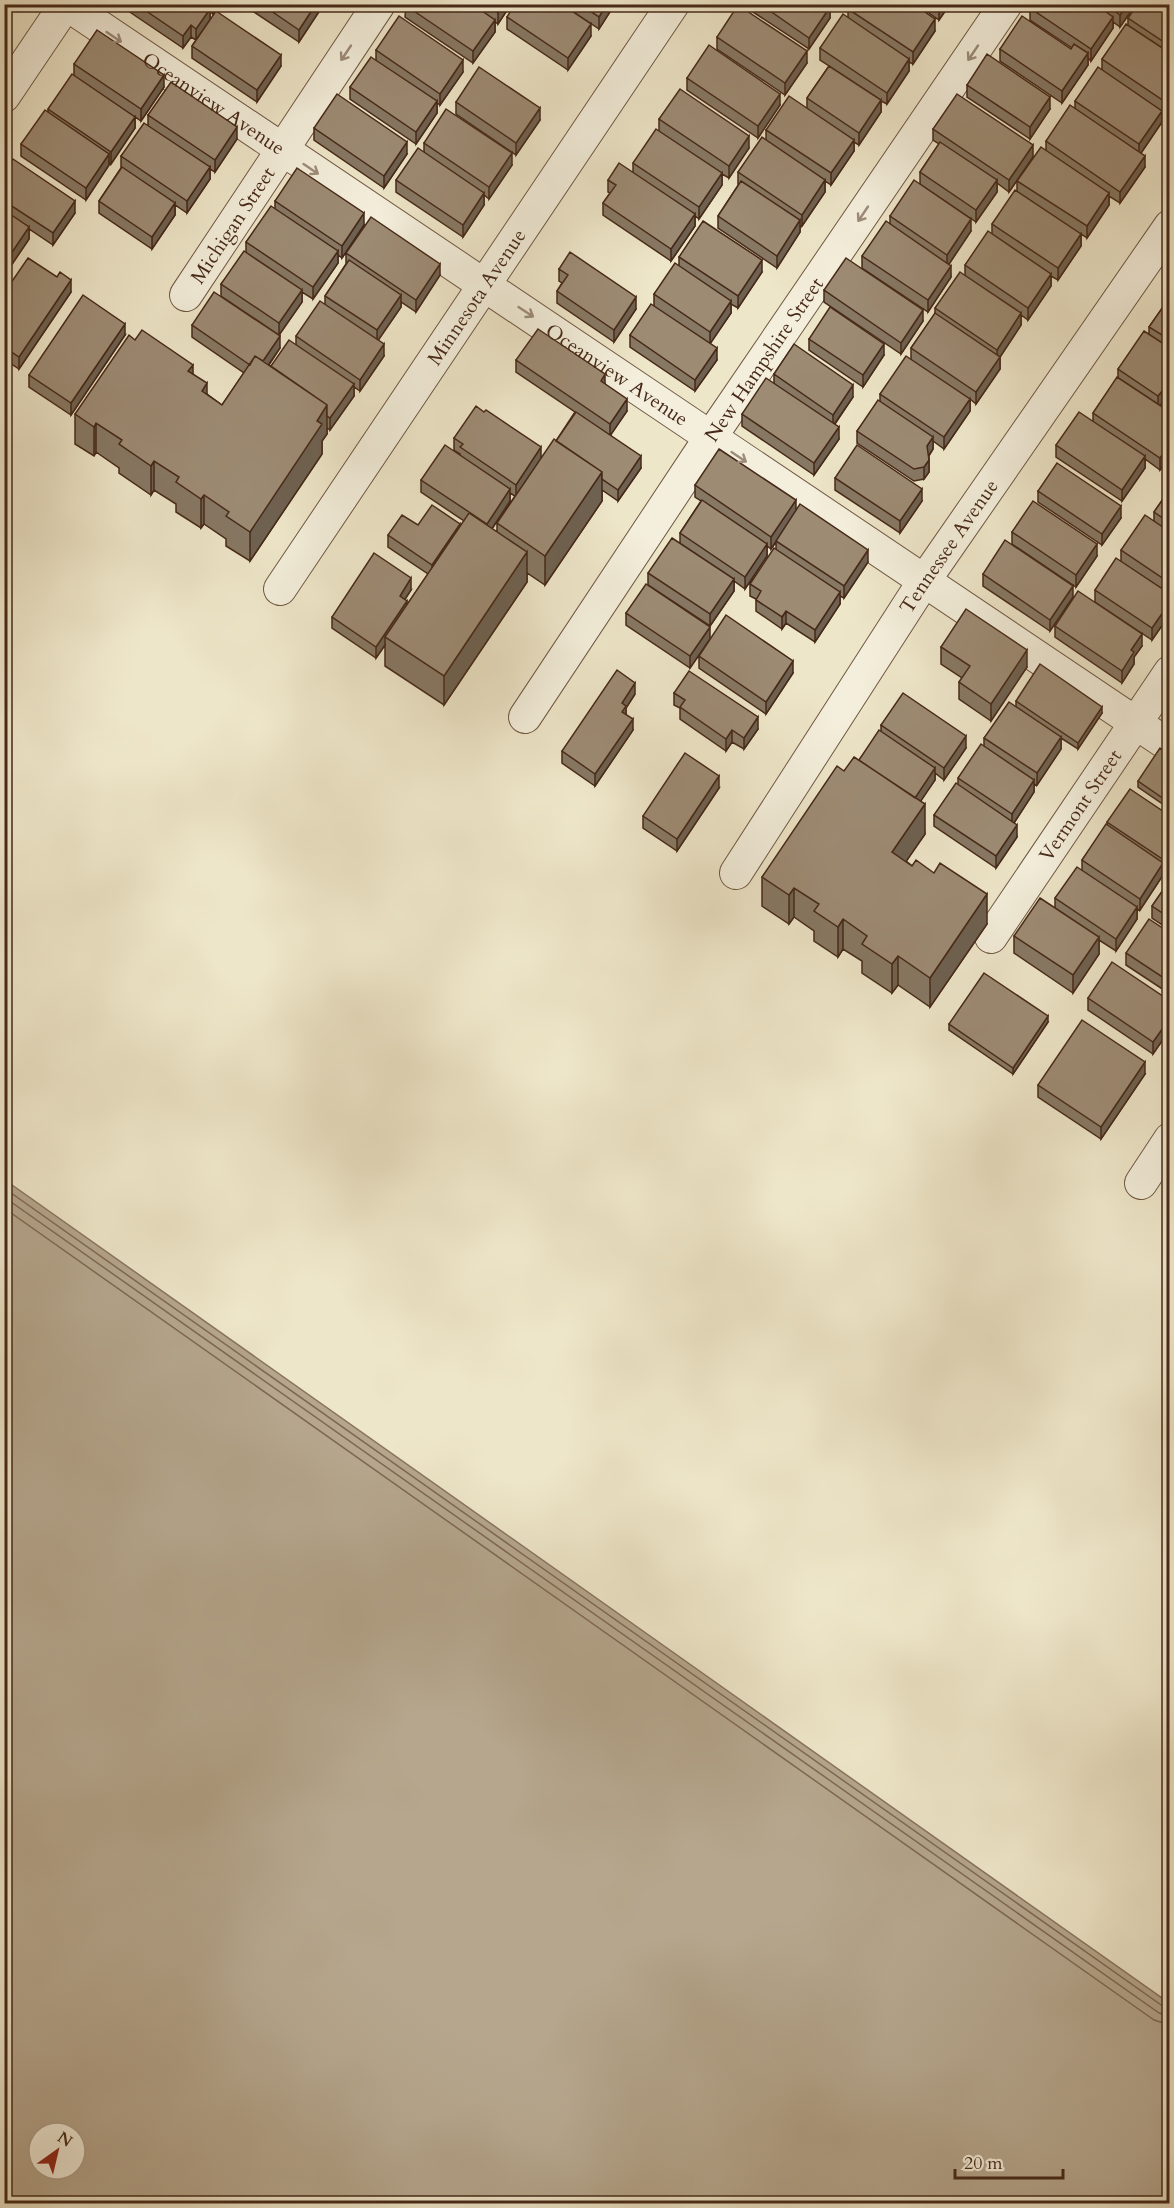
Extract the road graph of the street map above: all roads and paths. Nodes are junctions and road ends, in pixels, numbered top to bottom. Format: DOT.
graph roads {
  1 [pos="379,4"];
  2 [pos="672,4"];
  3 [pos="1006,4"];
  4 [pos="66,5"];
  5 [pos="4,96"];
  6 [pos="281,149"];
  7 [pos="1170,226"];
  8 [pos="484,286"];
  9 [pos="186,295"];
  10 [pos="710,438"];
  11 [pos="924,581"];
  12 [pos="280,589"];
  13 [pos="1170,672"];
  14 [pos="525,717"];
  15 [pos="1136,724"];
  16 [pos="1170,746"];
  17 [pos="736,873"];
  18 [pos="991,938"];
  19 [pos="1170,1139"];
  20 [pos="1141,1183"];
  1 -- 6 [label="street, Michigan Street, one-way"];
  2 -- 8 [label="street, Minnesota Avenue"];
  3 -- 10 [label="street, New Hampshire Street, one-way"];
  4 -- 5 [label="street"];
  4 -- 6 [label="street, Oceanview Avenue, one-way"];
  6 -- 8 [label="street, Oceanview Avenue, one-way"];
  6 -- 9 [label="street, Michigan Street"];
  7 -- 11 [label="street, Tennessee Avenue"];
  8 -- 10 [label="street, Oceanview Avenue, one-way"];
  8 -- 12 [label="street, Minnesota Avenue"];
  10 -- 11 [label="street, Oceanview Avenue, one-way"];
  10 -- 14 [label="street, New Hampshire Street"];
  11 -- 15 [label="street, Oceanview Avenue"];
  11 -- 17 [label="street, Tennessee Avenue"];
  13 -- 15 [label="street, Vermont Street"];
  15 -- 16 [label="street, Oceanview Avenue"];
  15 -- 18 [label="street, Vermont Street"];
  19 -- 20 [label="street"];
}
